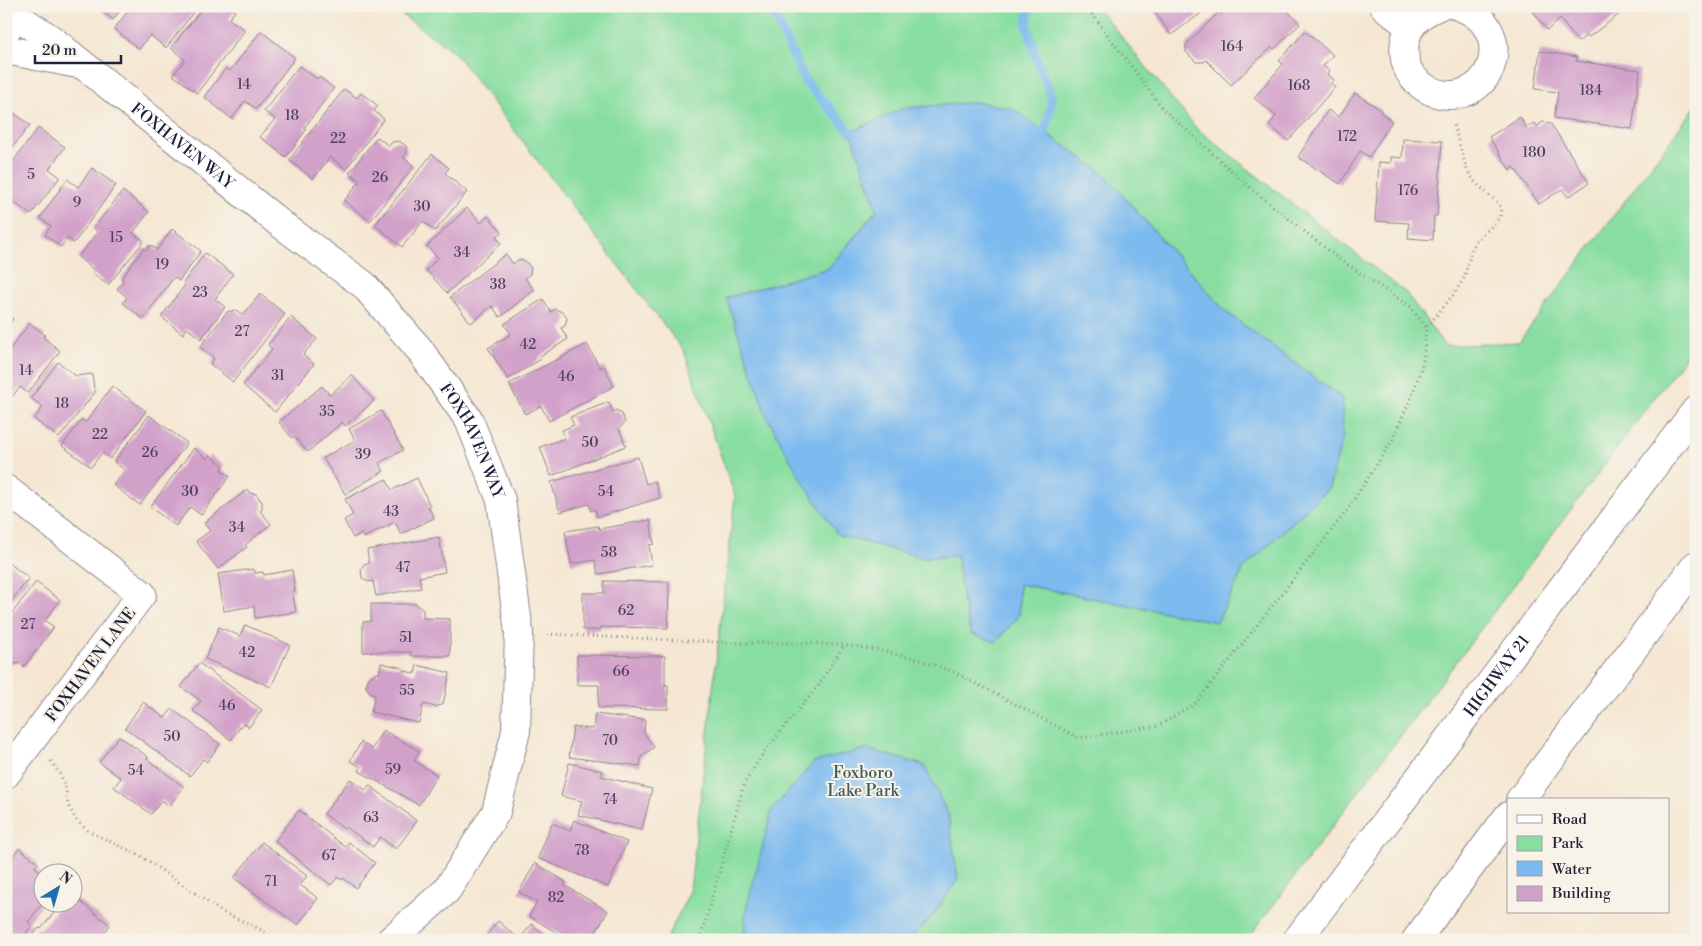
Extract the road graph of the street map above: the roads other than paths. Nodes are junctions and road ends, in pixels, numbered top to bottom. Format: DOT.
graph roads {
  1 [pos="1384,6"];
  2 [pos="1439,6"];
  3 [pos="1458,6"];
  4 [pos="10,17"];
  5 [pos="1410,27"];
  6 [pos="6,50"];
  7 [pos="82,65"];
  8 [pos="1696,410"];
  9 [pos="6,489"];
  10 [pos="1696,565"];
  11 [pos="6,774"];
  12 [pos="1521,798"];
  13 [pos="1507,817"];
  14 [pos="391,940"];
  15 [pos="1297,940"];
  16 [pos="1416,940"];
  1 -- 5 [label="street"];
  2 -- 5 [label="street"];
  3 -- 5 [label="street"];
  4 -- 7 [label="street, FOXHAVEN WAY"];
  6 -- 7 [label="street, FOXHAVEN WAY"];
  7 -- 14 [label="street, FOXHAVEN WAY"];
  8 -- 15 [label="street, HIGHWAY 21"];
  9 -- 11 [label="street, FOXHAVEN LANE"];
  10 -- 12 [label="street"];
  13 -- 16 [label="street"];
}
